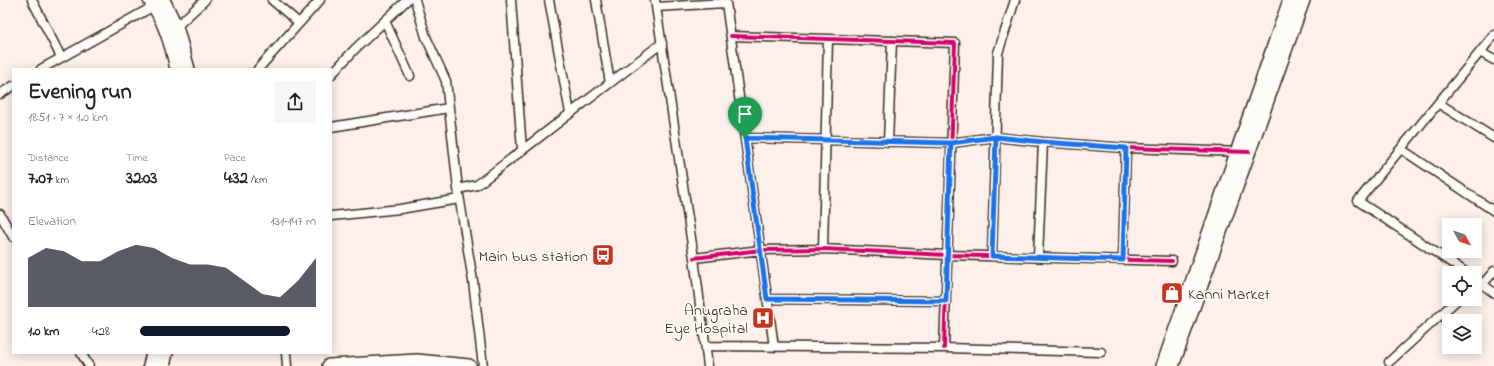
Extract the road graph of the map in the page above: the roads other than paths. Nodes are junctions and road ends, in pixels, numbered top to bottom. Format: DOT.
graph roads {
  1 [pos="32,0"];
  2 [pos="205,0"];
  3 [pos="272,0"];
  4 [pos="320,0"];
  5 [pos="407,0"];
  6 [pos="415,0"];
  7 [pos="511,0"];
  8 [pos="550,0"];
  9 [pos="596,0"];
  10 [pos="1015,0"];
  11 [pos="1290,0"];
  12 [pos="1303,0"];
  13 [pos="726,1"];
  14 [pos="156,2"];
  15 [pos="656,4"];
  16 [pos="385,21"];
  17 [pos="299,24"];
  18 [pos="176,27"];
  19 [pos="1494,35"];
  20 [pos="731,36"];
  21 [pos="828,39"];
  22 [pos="892,41"];
  23 [pos="662,43"];
  24 [pos="1480,52"];
  25 [pos="61,57"];
  26 [pos="1494,60"];
  27 [pos="43,68"];
  28 [pos="177,68"];
  29 [pos="188,68"];
  30 [pos="259,68"];
  31 [pos="332,74"];
  32 [pos="410,76"];
  33 [pos="610,83"];
  34 [pos="12,87"];
  35 [pos="0,94"];
  36 [pos="1438,103"];
  37 [pos="449,108"];
  38 [pos="570,113"];
  39 [pos="332,127"];
  40 [pos="996,137"];
  41 [pos="745,138"];
  42 [pos="1494,138"];
  43 [pos="826,140"];
  44 [pos="888,142"];
  45 [pos="1043,142"];
  46 [pos="951,143"];
  47 [pos="1126,148"];
  48 [pos="1401,149"];
  49 [pos="522,150"];
  50 [pos="1243,152"];
  51 [pos="458,189"];
  52 [pos="459,199"];
  53 [pos="1494,211"];
  54 [pos="0,214"];
  55 [pos="332,216"];
  56 [pos="12,235"];
  57 [pos="823,249"];
  58 [pos="760,250"];
  59 [pos="947,255"];
  60 [pos="992,256"];
  61 [pos="1038,257"];
  62 [pos="694,258"];
  63 [pos="1123,260"];
  64 [pos="1172,261"];
  65 [pos="1456,266"];
  66 [pos="1494,271"];
  67 [pos="1482,279"];
  68 [pos="1482,285"];
  69 [pos="1494,293"];
  70 [pos="767,299"];
  71 [pos="946,301"];
  72 [pos="1450,306"];
  73 [pos="706,346"];
  74 [pos="774,347"];
  75 [pos="944,348"];
  76 [pos="1101,352"];
  77 [pos="82,354"];
  78 [pos="153,354"];
  79 [pos="166,354"];
  80 [pos="286,354"];
  81 [pos="1389,362"];
  82 [pos="89,366"];
  83 [pos="150,366"];
  84 [pos="163,366"];
  85 [pos="287,366"];
  86 [pos="329,366"];
  87 [pos="469,366"];
  88 [pos="484,366"];
  89 [pos="708,366"];
  90 [pos="1163,366"];
  91 [pos="1172,366"];
  1 -- 25 [label="street"];
  2 -- 18 [label="street"];
  3 -- 17 [label="street"];
  4 -- 17 [label="street"];
  5 -- 16 [label="street"];
  6 -- 37 [label="street"];
  7 -- 49 [label="street"];
  8 -- 38 [label="street"];
  9 -- 33 [label="street"];
  10 -- 40 [label="street"];
  11 -- 50 [label="main road"];
  12 -- 50 [label="main road"];
  13 -- 15 [label="street"];
  13 -- 20 [label="street"];
  14 -- 18 [label="main road"];
  14 -- 25 [label="street"];
  14 -- 28 [label="main road"];
  15 -- 23 [label="street"];
  16 -- 31 [label="street"];
  16 -- 32 [label="street"];
  17 -- 30 [label="street"];
  18 -- 29 [label="main road"];
  19 -- 24 [label="street"];
  20 -- 21 [label="street"];
  20 -- 41 [label="street"];
  21 -- 22 [label="street"];
  21 -- 43 [label="street"];
  22 -- 44 [label="street"];
  22 -- 46 [label="street"];
  23 -- 33 [label="street"];
  23 -- 62 [label="street"];
  24 -- 26 [label="street"];
  24 -- 36 [label="street"];
  25 -- 27 [label="street"];
  33 -- 38 [label="street"];
  34 -- 35 [label="street"];
  36 -- 42 [label="street"];
  36 -- 48 [label="street"];
  37 -- 39 [label="street"];
  37 -- 51 [label="street"];
  38 -- 49 [label="street"];
  40 -- 45 [label="street"];
  40 -- 46 [label="street"];
  40 -- 60 [label="street"];
  41 -- 43 [label="street"];
  41 -- 58 [label="street"];
  43 -- 44 [label="street"];
  43 -- 57 [label="street"];
  44 -- 46 [label="street"];
  45 -- 47 [label="street"];
  45 -- 61 [label="street"];
  46 -- 59 [label="street"];
  47 -- 50 [label="street"];
  47 -- 63 [label="street"];
  48 -- 53 [label="street"];
  48 -- 65 [label="street"];
  49 -- 51 [label="street"];
  50 -- 90 [label="main road"];
  50 -- 91 [label="main road"];
  51 -- 52 [label="street"];
  52 -- 55 [label="street"];
  52 -- 88 [label="street"];
  54 -- 56 [label="street"];
  57 -- 58 [label="street"];
  57 -- 59 [label="street"];
  58 -- 62 [label="street"];
  58 -- 70 [label="street"];
  59 -- 60 [label="street"];
  59 -- 71 [label="street"];
  60 -- 61 [label="street"];
  61 -- 63 [label="street"];
  62 -- 73 [label="street"];
  63 -- 64 [label="street"];
  66 -- 67 [label="street"];
  68 -- 69 [label="street"];
  70 -- 71 [label="street"];
  70 -- 74 [label="street"];
  71 -- 75 [label="street"];
  72 -- 81 [label="street"];
  73 -- 74 [label="street"];
  73 -- 89 [label="street"];
  74 -- 75 [label="street"];
  75 -- 76 [label="street"];
  77 -- 82 [label="street"];
  78 -- 83 [label="main road"];
  79 -- 84 [label="main road"];
  80 -- 85 [label="street"];
  86 -- 87 [label="main road"];
}
